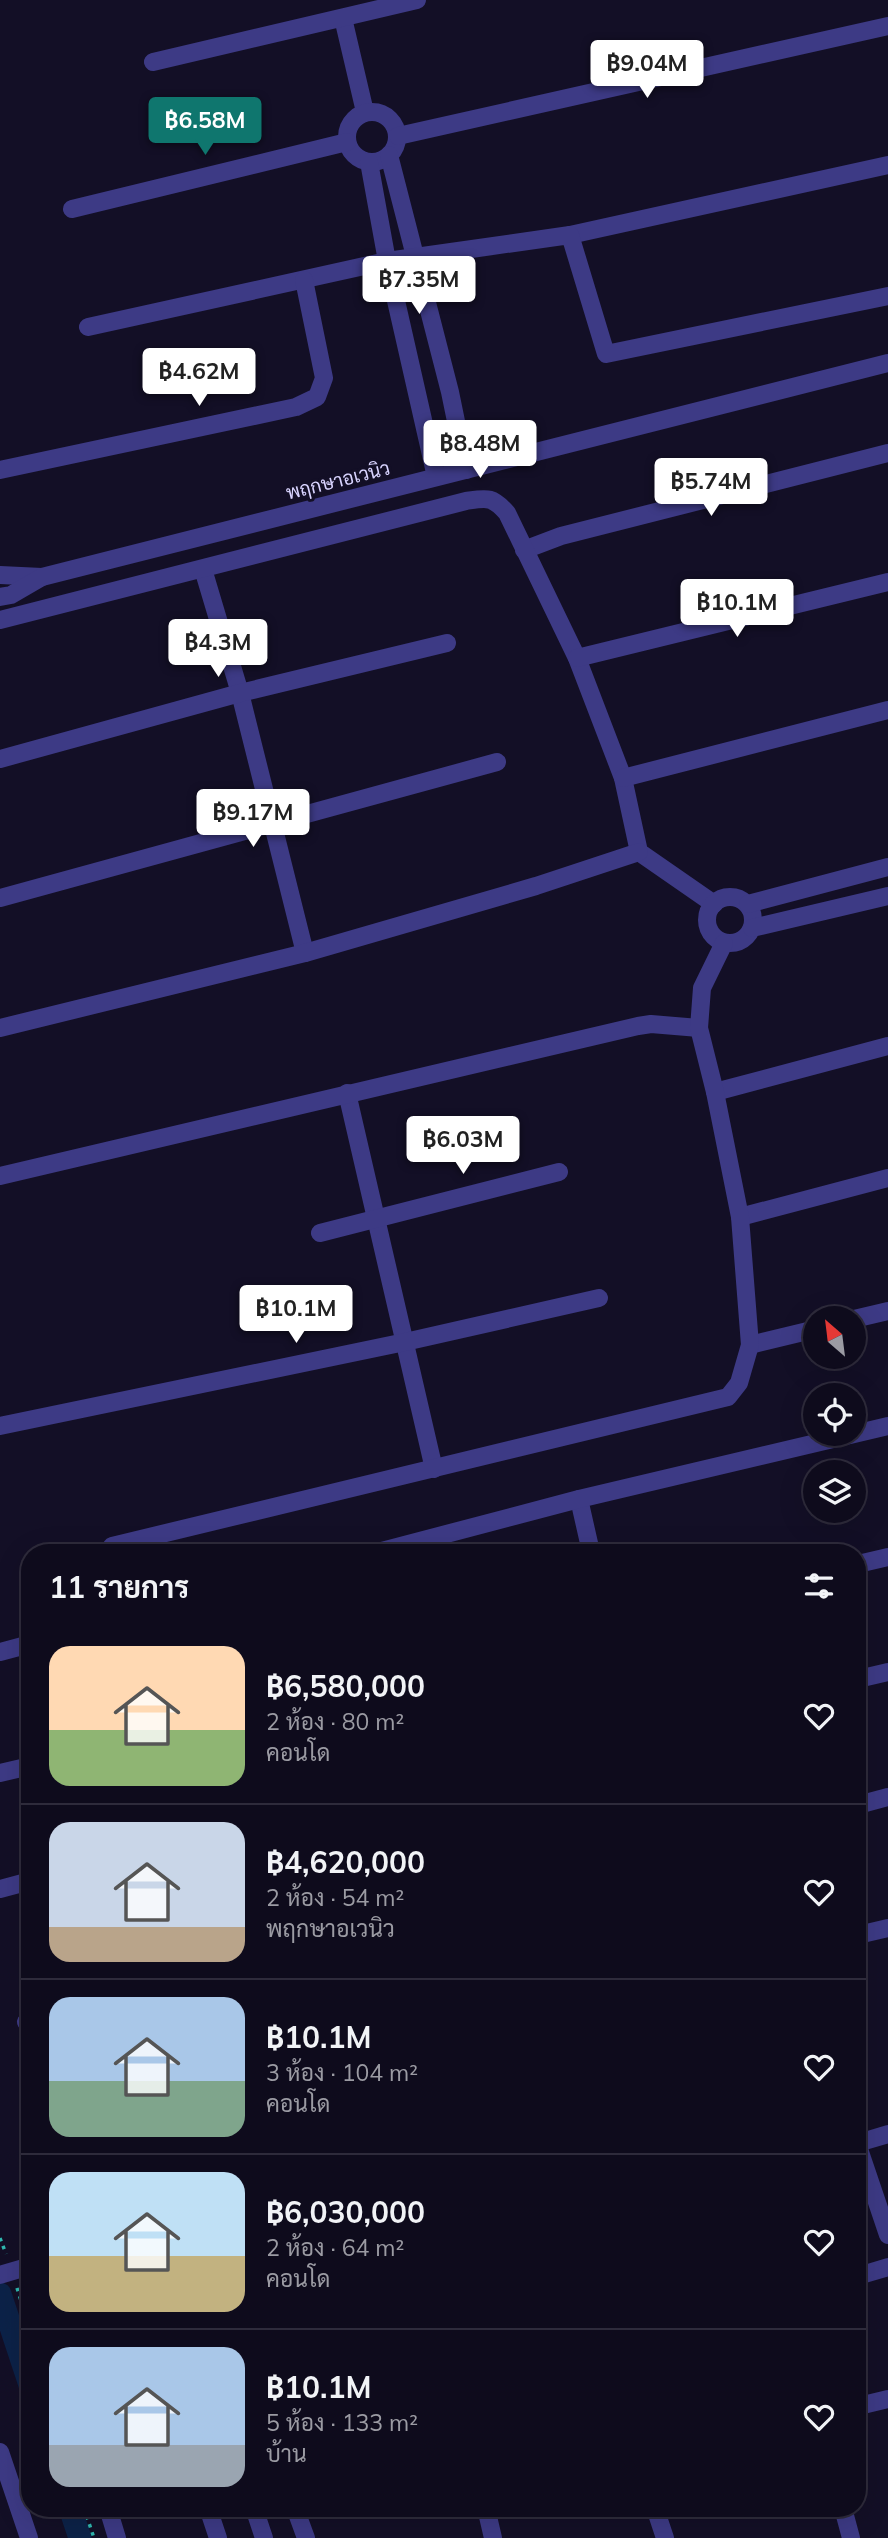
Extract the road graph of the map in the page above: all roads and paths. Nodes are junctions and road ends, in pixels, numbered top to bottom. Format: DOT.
graph roads {
  1 [pos="417,0"];
  2 [pos="343,18"];
  3 [pos="888,26"];
  4 [pos="153,62"];
  5 [pos="365,112"];
  6 [pos="398,136"];
  7 [pos="347,142"];
  8 [pos="389,155"];
  9 [pos="369,162"];
  10 [pos="888,165"];
  11 [pos="72,209"];
  12 [pos="570,235"];
  13 [pos="415,256"];
  14 [pos="387,261"];
  15 [pos="304,279"];
  16 [pos="888,296"];
  17 [pos="88,327"];
  18 [pos="888,363"];
  19 [pos="888,453"];
  20 [pos="0,470"];
  21 [pos="466,470"];
  22 [pos="436,477"];
  23 [pos="524,550"];
  24 [pos="203,569"];
  25 [pos="0,575"];
  26 [pos="42,577"];
  27 [pos="888,582"];
  28 [pos="0,597"];
  29 [pos="0,620"];
  30 [pos="447,643"];
  31 [pos="577,658"];
  32 [pos="240,693"];
  33 [pos="888,710"];
  34 [pos="0,759"];
  35 [pos="497,762"];
  36 [pos="623,778"];
  37 [pos="274,823"];
  38 [pos="639,852"];
  39 [pos="888,867"];
  40 [pos="888,896"];
  41 [pos="0,898"];
  42 [pos="714,904"];
  43 [pos="748,904"];
  44 [pos="752,928"];
  45 [pos="724,943"];
  46 [pos="305,953"];
  47 [pos="0,1028"];
  48 [pos="699,1028"];
  49 [pos="888,1046"];
  50 [pos="715,1092"];
  51 [pos="347,1093"];
  52 [pos="559,1172"];
  53 [pos="0,1177"];
  54 [pos="888,1178"];
  55 [pos="377,1217"];
  56 [pos="740,1217"];
  57 [pos="320,1233"];
  58 [pos="599,1298"];
  59 [pos="888,1311"];
  60 [pos="866,1316"];
  61 [pos="803,1332"];
  62 [pos="405,1342"];
  63 [pos="750,1345"];
  64 [pos="0,1426"];
  65 [pos="888,1426"];
  66 [pos="434,1469"];
  67 [pos="579,1499"];
  68 [pos="120,1544"];
  69 [pos="408,1544"];
  70 [pos="590,1544"];
  71 [pos="888,1557"];
  72 [pos="866,1562"];
  73 [pos="21,1646"];
  74 [pos="0,1652"];
  75 [pos="888,1672"];
  76 [pos="866,1677"];
  77 [pos="21,1768"];
  78 [pos="0,1773"];
  79 [pos="888,1797"];
  80 [pos="866,1803"];
  81 [pos="21,1883"];
  82 [pos="0,1889"];
  83 [pos="888,1928"];
  84 [pos="866,1934"];
  85 [pos="888,2134"];
  86 [pos="866,2141"];
  87 [pos="866,2168"];
  88 [pos="888,2235"];
  89 [pos="888,2267"];
  90 [pos="21,2268"];
  91 [pos="0,2274"];
  92 [pos="866,2274"];
  93 [pos="888,2399"];
  94 [pos="866,2405"];
  95 [pos="0,2452"];
  96 [pos="7,2495"];
  97 [pos="87,2517"];
  98 [pos="111,2517"];
  99 [pos="211,2517"];
  100 [pos="257,2517"];
  101 [pos="298,2517"];
  102 [pos="488,2517"];
  103 [pos="658,2517"];
  104 [pos="845,2517"];
  105 [pos="29,2538"];
  106 [pos="94,2538"];
  107 [pos="117,2538"];
  108 [pos="218,2538"];
  109 [pos="264,2538"];
  110 [pos="306,2538"];
  111 [pos="493,2538"];
  112 [pos="665,2538"];
  113 [pos="851,2538"];
  1 -- 2 [label="street"];
  2 -- 4 [label="street"];
  2 -- 5 [label="street"];
  3 -- 6 [label="street"];
  5 -- 6 [label="street"];
  5 -- 7 [label="street"];
  6 -- 8 [label="street"];
  7 -- 9 [label="street"];
  7 -- 11 [label="street"];
  8 -- 9 [label="street"];
  8 -- 13 [label="street"];
  9 -- 14 [label="street"];
  10 -- 12 [label="street"];
  12 -- 13 [label="street"];
  12 -- 16 [label="street"];
  13 -- 14 [label="street"];
  13 -- 21 [label="street"];
  14 -- 15 [label="street"];
  14 -- 22 [label="street"];
  15 -- 17 [label="street"];
  15 -- 20 [label="street"];
  18 -- 21 [label="street, พฤกษาอเวนิว"];
  19 -- 23 [label="street"];
  21 -- 22 [label="street, พฤกษาอเวนิว"];
  22 -- 26 [label="street, พฤกษาอเวนิว"];
  23 -- 24 [label="street"];
  23 -- 31 [label="street"];
  24 -- 29 [label="street"];
  24 -- 32 [label="street"];
  25 -- 26 [label="street, พฤกษาอเวนิว"];
  26 -- 28 [label="street, พฤกษาอเวนิว"];
  27 -- 31 [label="street"];
  30 -- 32 [label="street"];
  31 -- 36 [label="street"];
  32 -- 34 [label="street"];
  32 -- 37 [label="street"];
  33 -- 36 [label="street"];
  35 -- 37 [label="street"];
  36 -- 38 [label="street"];
  37 -- 41 [label="street"];
  37 -- 46 [label="street"];
  38 -- 42 [label="street"];
  38 -- 46 [label="street"];
  39 -- 43 [label="street"];
  40 -- 44 [label="street"];
  42 -- 43 [label="street"];
  42 -- 45 [label="street"];
  43 -- 44 [label="street"];
  44 -- 45 [label="street"];
  45 -- 48 [label="street"];
  46 -- 47 [label="street"];
  48 -- 50 [label="street"];
  48 -- 51 [label="street"];
  49 -- 50 [label="street"];
  50 -- 56 [label="street"];
  51 -- 53 [label="street"];
  51 -- 55 [label="street"];
  52 -- 55 [label="street"];
  54 -- 56 [label="street"];
  55 -- 57 [label="street"];
  55 -- 62 [label="street"];
  56 -- 63 [label="street"];
  58 -- 62 [label="street"];
  59 -- 60 [label="street"];
  61 -- 63 [label="street"];
  62 -- 64 [label="street"];
  62 -- 66 [label="street"];
  63 -- 66 [label="street"];
  65 -- 67 [label="street"];
  66 -- 68 [label="street"];
  67 -- 69 [label="street"];
  67 -- 70 [label="street"];
  71 -- 72 [label="street"];
  73 -- 74 [label="street"];
  75 -- 76 [label="street"];
  77 -- 78 [label="street"];
  79 -- 80 [label="street"];
  81 -- 82 [label="street"];
  83 -- 84 [label="street"];
  85 -- 86 [label="street"];
  87 -- 88 [label="street"];
  89 -- 92 [label="street"];
  90 -- 91 [label="street, bridge"];
  93 -- 94 [label="street"];
  95 -- 96 [label="street"];
  96 -- 105 [label="street"];
  97 -- 106 [label="path"];
  98 -- 107 [label="street"];
  99 -- 108 [label="street"];
  100 -- 109 [label="street"];
  101 -- 110 [label="street"];
  102 -- 111 [label="street"];
  103 -- 112 [label="street"];
  104 -- 113 [label="street"];
}
